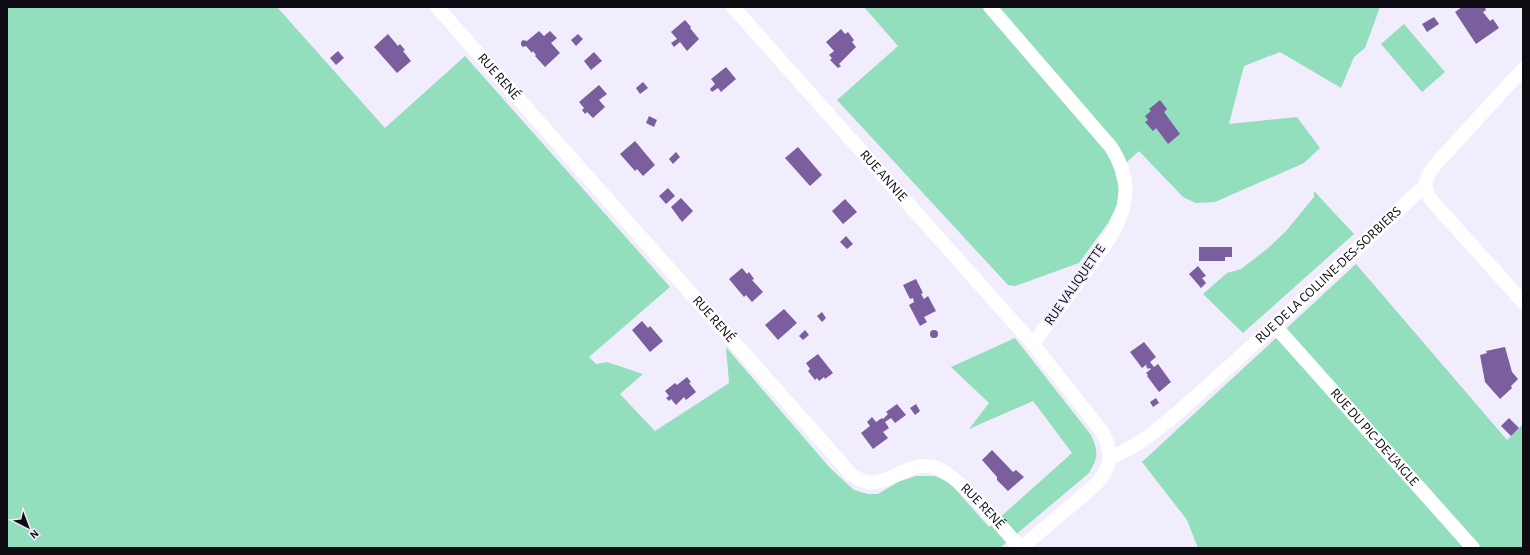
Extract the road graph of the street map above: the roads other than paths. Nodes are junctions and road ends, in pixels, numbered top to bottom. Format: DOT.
graph roads {
  1 [pos="437,7"];
  2 [pos="733,7"];
  3 [pos="990,7"];
  4 [pos="1523,69"];
  5 [pos="1425,189"];
  6 [pos="1523,302"];
  7 [pos="1275,326"];
  8 [pos="1033,344"];
  9 [pos="1110,458"];
  10 [pos="1020,548"];
  11 [pos="1473,548"];
  1 -- 10 [label="street, RUE RENÉ"];
  2 -- 8 [label="street, RUE ANNIE"];
  3 -- 8 [label="street, RUE VALIQUETTE"];
  4 -- 5 [label="street"];
  5 -- 6 [label="street"];
  5 -- 7 [label="street, RUE DE LA COLLINE-DES-SORBIERS"];
  7 -- 9 [label="street, RUE DE LA COLLINE-DES-SORBIERS"];
  7 -- 11 [label="street, RUE DU PIC-DE-L'AIGLE"];
  8 -- 9 [label="street"];
  9 -- 10 [label="street"];
}
